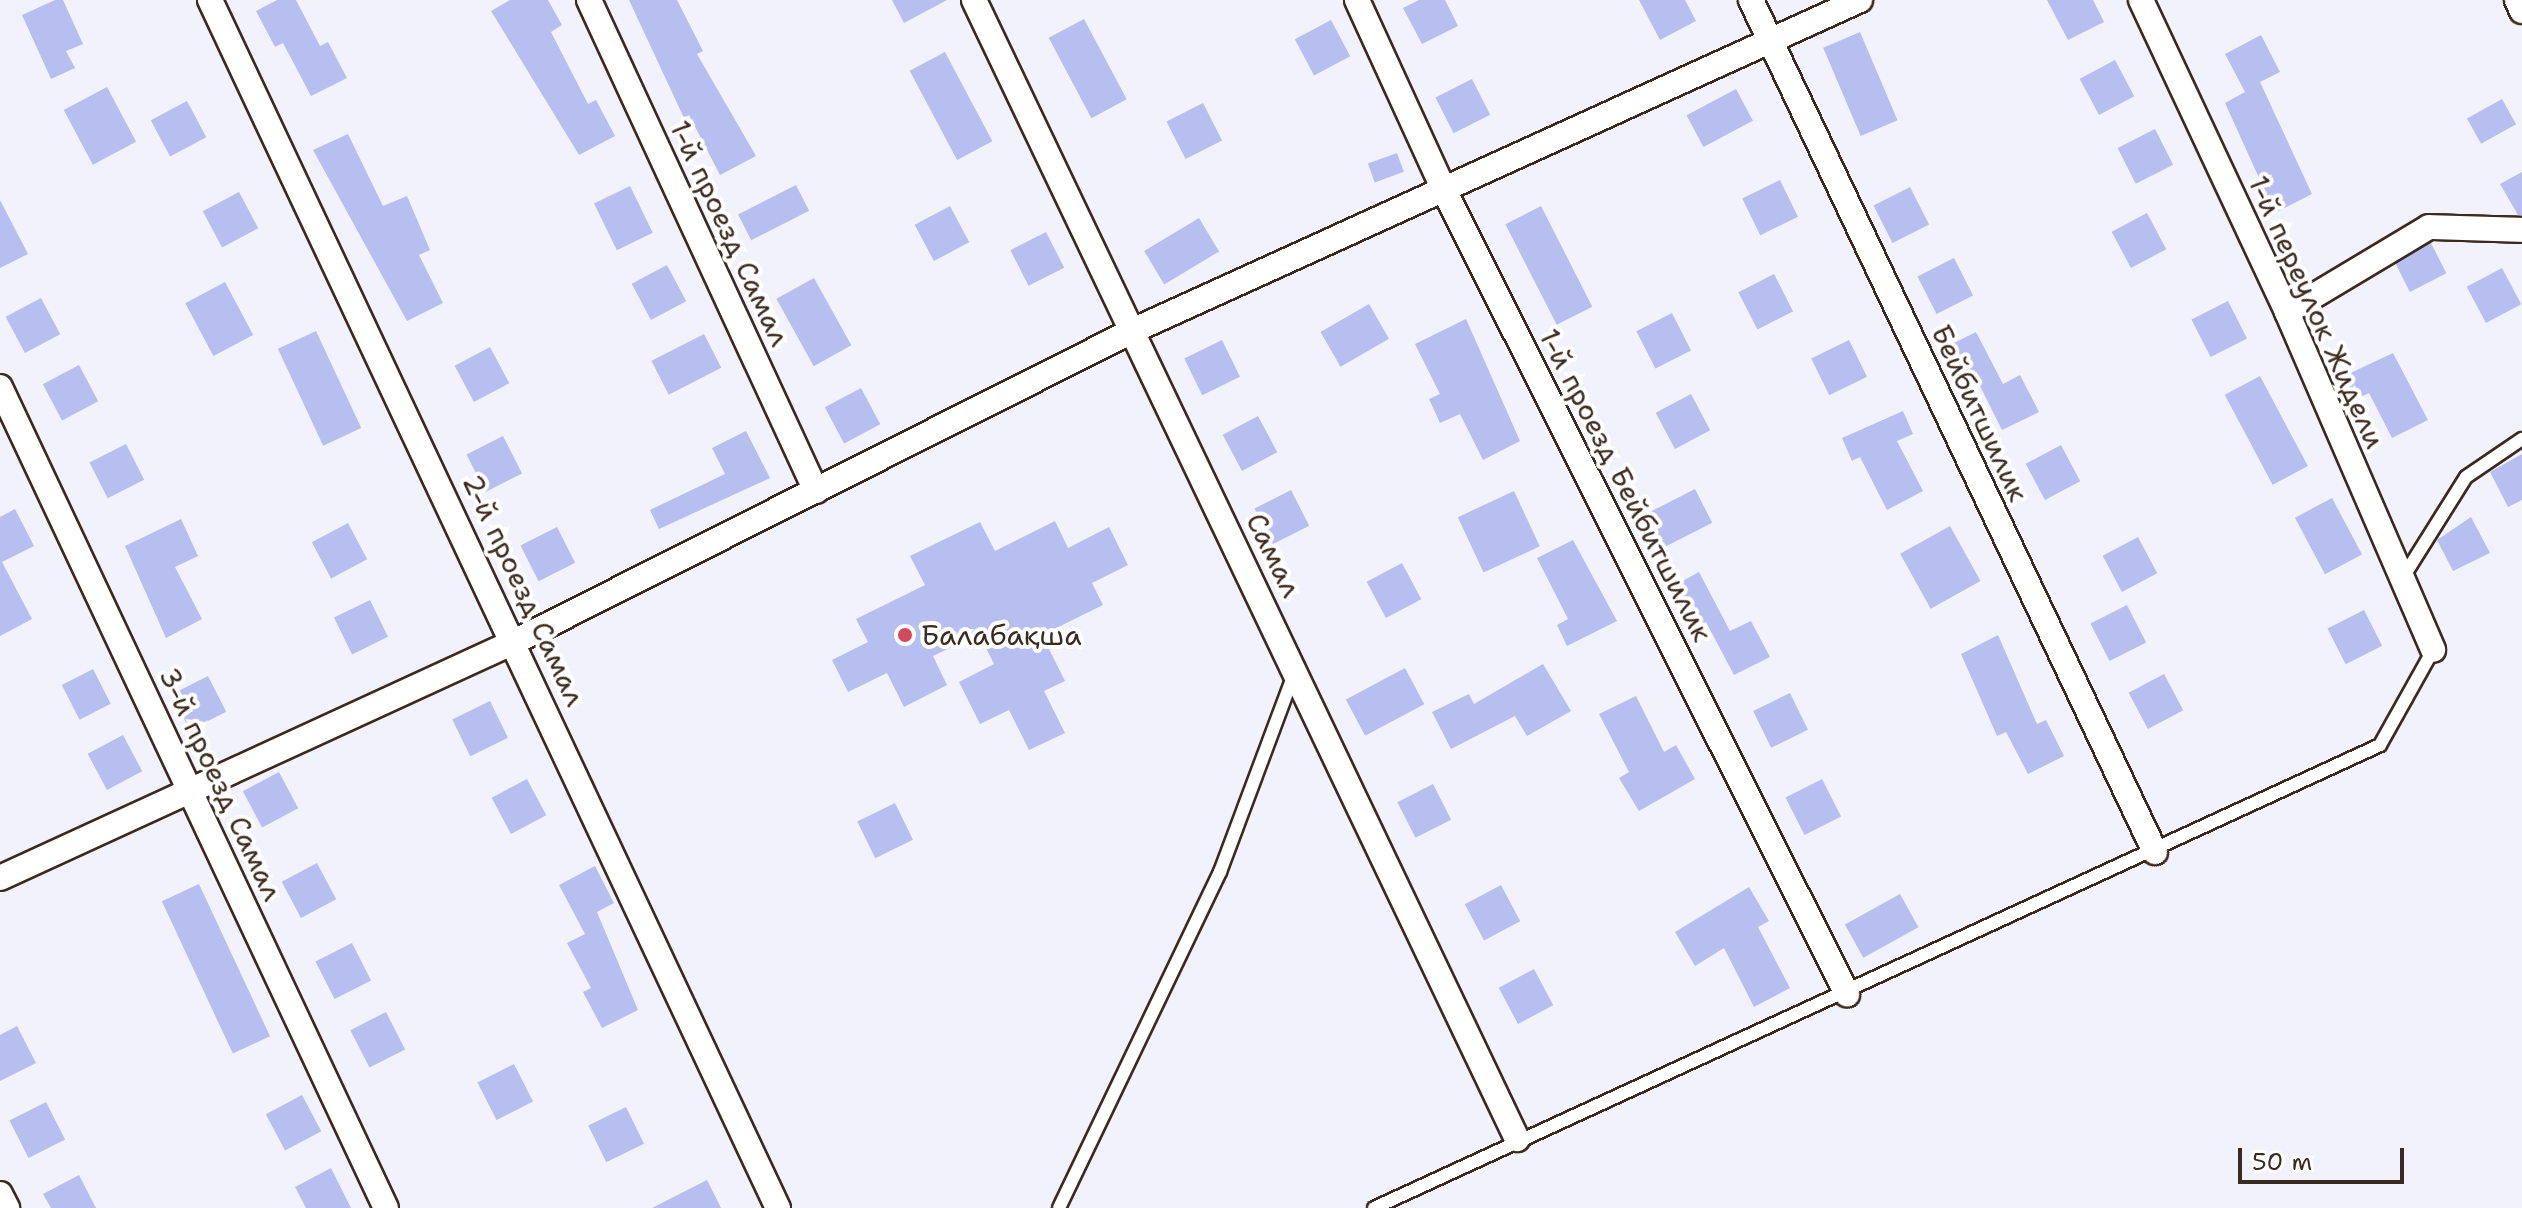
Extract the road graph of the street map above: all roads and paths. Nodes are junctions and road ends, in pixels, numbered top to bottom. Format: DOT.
graph roads {
  1 [pos="210,0"];
  2 [pos="589,0"];
  3 [pos="974,0"];
  4 [pos="1357,0"];
  5 [pos="1751,0"];
  6 [pos="1860,0"];
  7 [pos="2141,0"];
  8 [pos="2517,0"];
  9 [pos="2522,11"];
  10 [pos="1770,42"];
  11 [pos="1443,188"];
  12 [pos="2522,230"];
  13 [pos="2287,312"];
  14 [pos="1130,332"];
  15 [pos="0,387"];
  16 [pos="2522,439"];
  17 [pos="816,491"];
  18 [pos="2402,579"];
  19 [pos="516,641"];
  20 [pos="2433,650"];
  21 [pos="1296,667"];
  22 [pos="193,794"];
  23 [pos="2155,852"];
  24 [pos="0,878"];
  25 [pos="1847,994"];
  26 [pos="1517,1139"];
  27 [pos="0,1194"];
  28 [pos="7,1208"];
  29 [pos="386,1208"];
  30 [pos="778,1208"];
  31 [pos="1059,1208"];
  32 [pos="1374,1208"];
  1 -- 19 [label="street, 2-й проезд Самал"];
  2 -- 17 [label="street, 1-й проезд Самал"];
  3 -- 14 [label="street, Самал"];
  4 -- 11 [label="street, 1-й проезд Бейбитшилик"];
  5 -- 10 [label="street, Бейбитшилик"];
  6 -- 10 [label="street"];
  7 -- 13 [label="street, 1-й переулок Жидели"];
  8 -- 9 [label="street"];
  10 -- 11 [label="street"];
  10 -- 23 [label="street, Бейбитшилик"];
  11 -- 14 [label="street"];
  11 -- 25 [label="street, 1-й проезд Бейбитшилик"];
  12 -- 13 [label="street"];
  13 -- 18 [label="street, 1-й переулок Жидели"];
  14 -- 17 [label="street"];
  14 -- 21 [label="street, Самал"];
  15 -- 22 [label="street, 3-й проезд Самал"];
  16 -- 18 [label="lane"];
  17 -- 19 [label="street"];
  18 -- 20 [label="street, 1-й переулок Жидели"];
  19 -- 22 [label="street"];
  19 -- 30 [label="street, 2-й проезд Самал"];
  20 -- 23 [label="lane"];
  21 -- 26 [label="street, Самал"];
  21 -- 31 [label="lane"];
  22 -- 24 [label="street"];
  22 -- 29 [label="street, 3-й проезд Самал"];
  23 -- 25 [label="lane"];
  25 -- 26 [label="lane"];
  26 -- 32 [label="lane"];
  27 -- 28 [label="street"];
}
